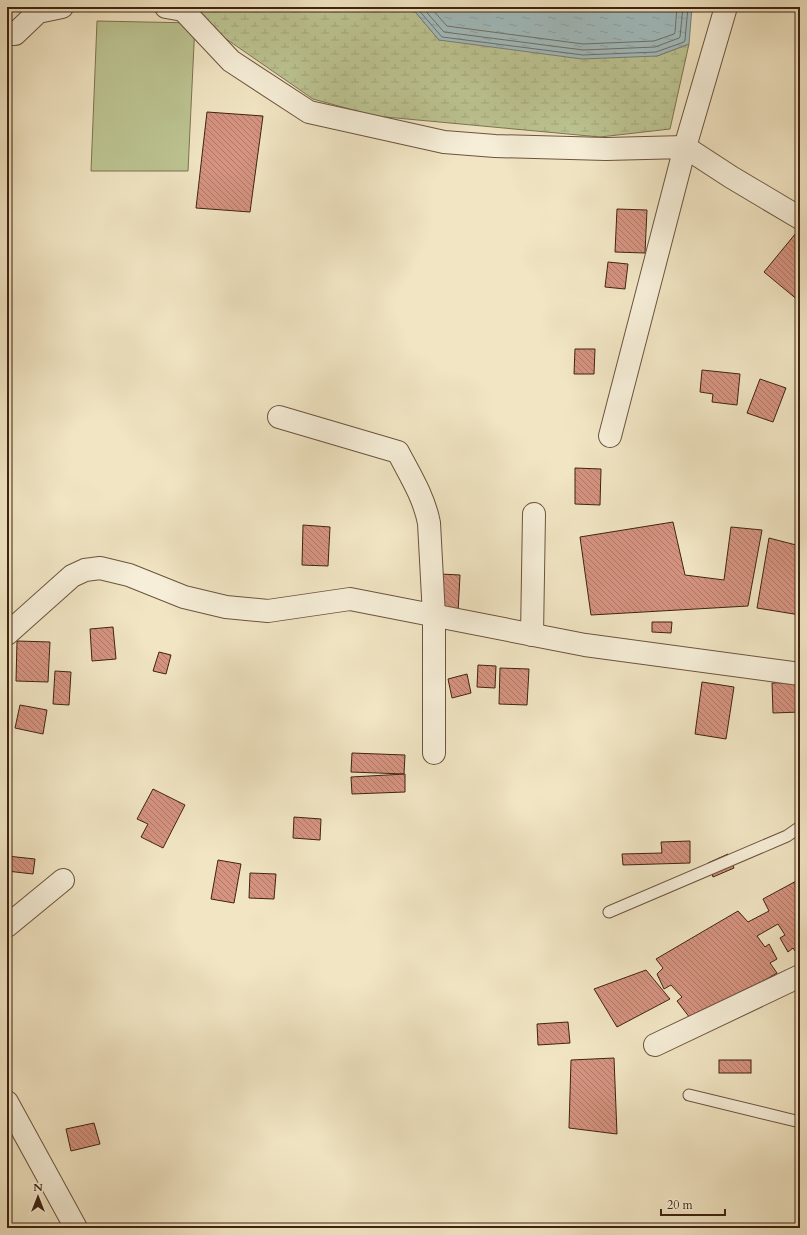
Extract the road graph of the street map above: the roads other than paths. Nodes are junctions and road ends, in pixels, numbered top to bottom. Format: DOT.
graph roads {
  1 [pos="62,7"];
  2 [pos="166,7"];
  3 [pos="726,7"];
  4 [pos="7,34"];
  5 [pos="685,147"];
  6 [pos="800,218"];
  7 [pos="279,417"];
  8 [pos="610,436"];
  9 [pos="534,514"];
  10 [pos="434,616"];
  11 [pos="7,634"];
  12 [pos="532,635"];
  13 [pos="800,674"];
  14 [pos="434,753"];
  15 [pos="800,827"];
  16 [pos="63,880"];
  17 [pos="609,912"];
  18 [pos="7,926"];
  19 [pos="800,976"];
  20 [pos="655,1045"];
  21 [pos="689,1095"];
  22 [pos="7,1102"];
  23 [pos="800,1122"];
  24 [pos="76,1228"];
  1 -- 4 [label="street"];
  2 -- 5 [label="street"];
  3 -- 5 [label="street"];
  5 -- 6 [label="street"];
  5 -- 8 [label="street"];
  7 -- 10 [label="street"];
  9 -- 12 [label="street"];
  10 -- 11 [label="street"];
  10 -- 12 [label="street"];
  10 -- 14 [label="street"];
  12 -- 13 [label="street"];
  15 -- 17 [label="lane"];
  16 -- 18 [label="street"];
  19 -- 20 [label="street"];
  21 -- 23 [label="lane"];
  22 -- 24 [label="street"];
}
